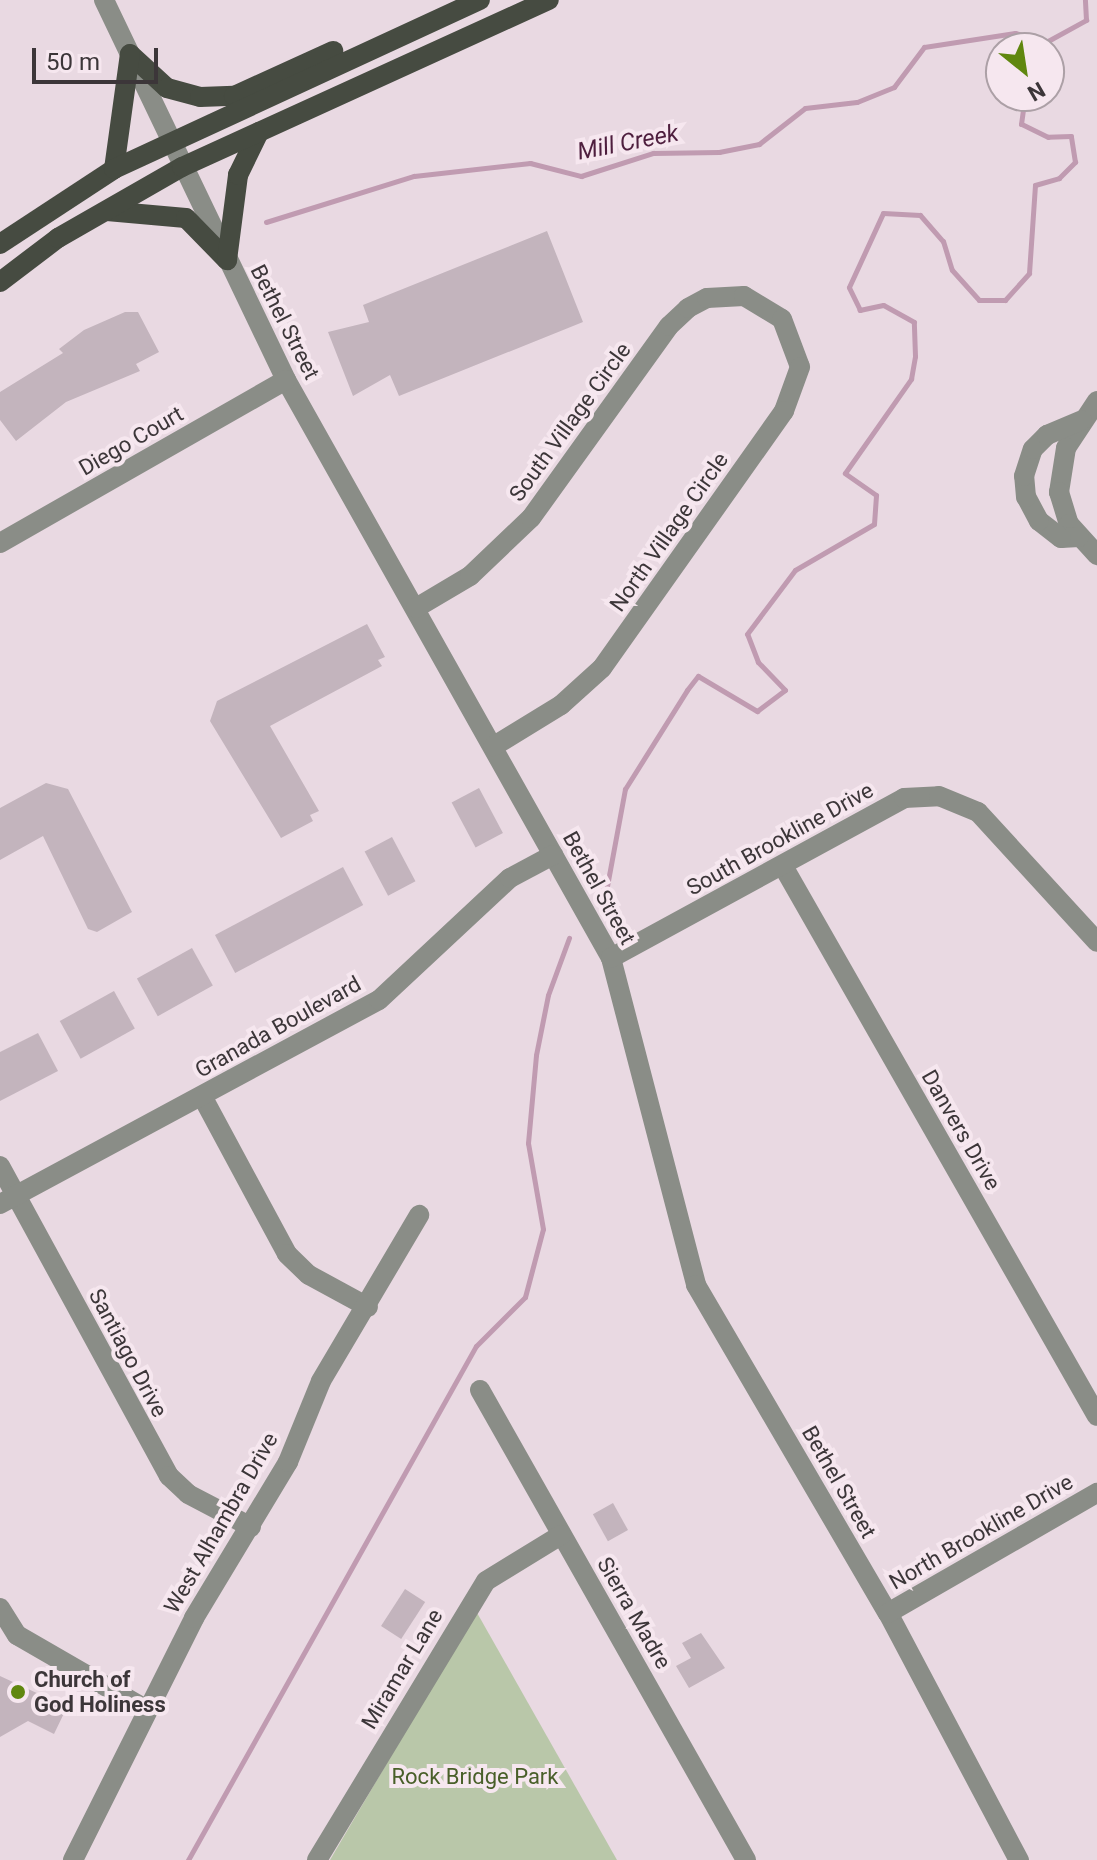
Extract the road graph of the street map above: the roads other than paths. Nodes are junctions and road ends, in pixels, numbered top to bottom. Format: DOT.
graph roads {
  1 [pos="104,0"];
  2 [pos="480,0"];
  3 [pos="549,0"];
  4 [pos="130,54"];
  5 [pos="357,54"];
  6 [pos="259,132"];
  7 [pos="170,142"];
  8 [pos="182,167"];
  9 [pos="114,169"];
  10 [pos="103,211"];
  11 [pos="0,244"];
  12 [pos="227,260"];
  13 [pos="0,282"];
  14 [pos="768,305"];
  15 [pos="286,380"];
  16 [pos="1097,401"];
  17 [pos="1082,420"];
  18 [pos="1079,537"];
  19 [pos="0,543"];
  20 [pos="1097,555"];
  21 [pos="416,608"];
  22 [pos="494,746"];
  23 [pos="553,855"];
  24 [pos="783,866"];
  25 [pos="1097,942"];
  26 [pos="611,958"];
  27 [pos="202,1096"];
  28 [pos="0,1166"];
  29 [pos="8,1200"];
  30 [pos="419,1215"];
  31 [pos="368,1307"];
  32 [pos="480,1390"];
  33 [pos="1097,1416"];
  34 [pos="1097,1493"];
  35 [pos="251,1527"];
  36 [pos="561,1535"];
  37 [pos="0,1608"];
  38 [pos="888,1613"];
  39 [pos="145,1709"];
  40 [pos="73,1860"];
  41 [pos="317,1860"];
  42 [pos="746,1860"];
  43 [pos="1019,1860"];
  1 -- 4 [label="street, Bethel Street"];
  2 -- 5 [label="main road"];
  3 -- 6 [label="main road"];
  4 -- 5 [label="main road"];
  4 -- 7 [label="street, Bethel Street"];
  4 -- 9 [label="main road"];
  5 -- 7 [label="main road"];
  6 -- 8 [label="main road"];
  6 -- 12 [label="main road"];
  7 -- 8 [label="street, Bethel Street"];
  7 -- 9 [label="main road"];
  8 -- 10 [label="main road"];
  8 -- 12 [label="street, Bethel Street"];
  9 -- 11 [label="main road"];
  10 -- 12 [label="main road"];
  10 -- 13 [label="main road"];
  12 -- 15 [label="street, Bethel Street"];
  14 -- 21 [label="street, South Village Circle"];
  14 -- 22 [label="street, North Village Circle"];
  15 -- 19 [label="street, Diego Court"];
  15 -- 21 [label="street, Bethel Street"];
  16 -- 17 [label="street"];
  17 -- 18 [label="street"];
  17 -- 18 [label="street"];
  18 -- 20 [label="street"];
  21 -- 22 [label="street, Bethel Street"];
  22 -- 23 [label="street, Bethel Street"];
  23 -- 26 [label="street, Bethel Street"];
  23 -- 27 [label="street, Granada Boulevard"];
  24 -- 25 [label="street, South Brookline Drive"];
  24 -- 26 [label="street, South Brookline Drive"];
  24 -- 33 [label="street, Danvers Drive"];
  26 -- 38 [label="street, Bethel Street"];
  27 -- 29 [label="street, Granada Boulevard"];
  27 -- 31 [label="street"];
  28 -- 29 [label="street, Santiago Drive"];
  29 -- 35 [label="street, Santiago Drive"];
  30 -- 31 [label="street, West Alhambra Drive"];
  31 -- 35 [label="street, West Alhambra Drive"];
  32 -- 36 [label="street, Sierra Madre"];
  34 -- 38 [label="street, North Brookline Drive"];
  35 -- 39 [label="street, West Alhambra Drive"];
  36 -- 41 [label="street, Miramar Lane"];
  36 -- 42 [label="street, Sierra Madre"];
  37 -- 39 [label="street"];
  38 -- 43 [label="street, Bethel Street"];
  39 -- 40 [label="street, West Alhambra Drive"];
}
